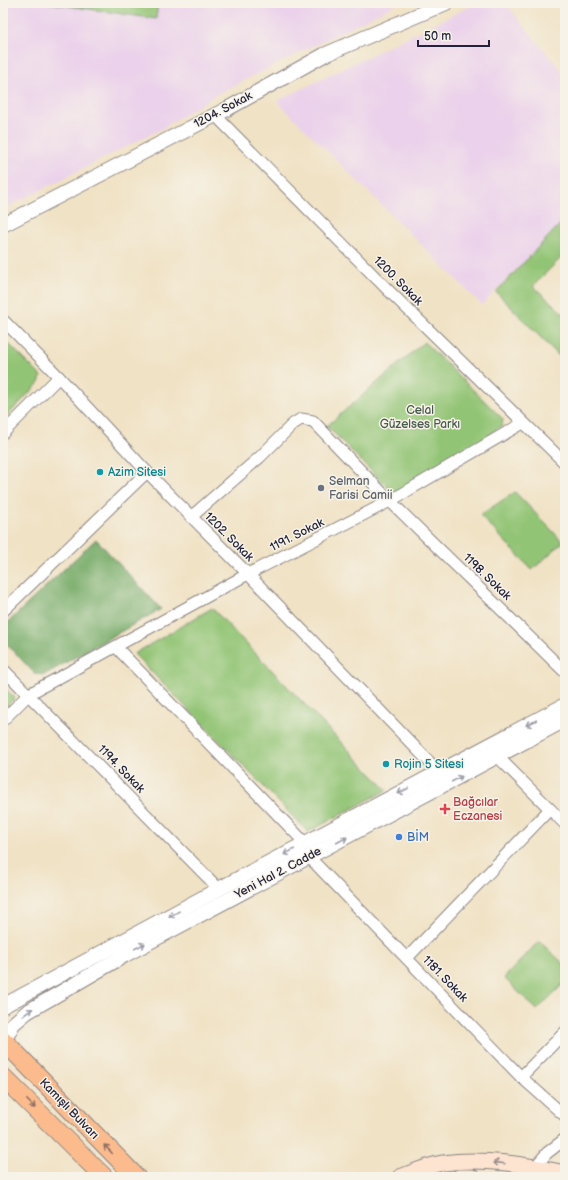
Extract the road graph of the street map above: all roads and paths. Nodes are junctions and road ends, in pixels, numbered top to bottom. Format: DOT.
graph roads {
  1 [pos="446,3"];
  2 [pos="215,115"];
  3 [pos="3,225"];
  4 [pos="3,320"];
  5 [pos="59,376"];
  6 [pos="523,423"];
  7 [pos="3,433"];
  8 [pos="565,463"];
  9 [pos="146,472"];
  10 [pos="390,501"];
  11 [pos="191,517"];
  12 [pos="248,574"];
  13 [pos="3,611"];
  14 [pos="116,647"];
  15 [pos="3,669"];
  16 [pos="565,672"];
  17 [pos="29,694"];
  18 [pos="565,705"];
  19 [pos="3,720"];
  20 [pos="565,720"];
  21 [pos="498,757"];
  22 [pos="438,772"];
  23 [pos="550,809"];
  24 [pos="565,824"];
  25 [pos="305,843"];
  26 [pos="309,857"];
  27 [pos="219,889"];
  28 [pos="407,958"];
  29 [pos="3,1006"];
  30 [pos="565,1032"];
  31 [pos="3,1041"];
  32 [pos="3,1077"];
  33 [pos="521,1077"];
  34 [pos="565,1116"];
  35 [pos="565,1140"];
  36 [pos="535,1167"];
  37 [pos="565,1174"];
  38 [pos="104,1177"];
  39 [pos="136,1177"];
  40 [pos="400,1177"];
  41 [pos="459,1177"];
  42 [pos="472,1177"];
  1 -- 2 [label="street, 1204. Sokak"];
  2 -- 3 [label="street, 1204. Sokak"];
  2 -- 6 [label="street, 1200. Sokak"];
  4 -- 5 [label="street, 1202. Sokak"];
  5 -- 7 [label="street"];
  5 -- 9 [label="street, 1202. Sokak"];
  6 -- 8 [label="street, 1200. Sokak"];
  6 -- 10 [label="street, 1191. Sokak"];
  9 -- 11 [label="street, 1202. Sokak"];
  9 -- 13 [label="street"];
  10 -- 11 [label="street, 1198. Sokak"];
  10 -- 12 [label="street, 1191. Sokak"];
  10 -- 16 [label="street, 1198. Sokak"];
  11 -- 12 [label="street, 1202. Sokak"];
  12 -- 14 [label="street, 1191. Sokak"];
  12 -- 22 [label="street, 1202. Sokak"];
  14 -- 17 [label="street, 1191. Sokak"];
  14 -- 25 [label="street"];
  15 -- 17 [label="street, 1194. Sokak"];
  17 -- 19 [label="street, 1191. Sokak"];
  17 -- 27 [label="street, 1194. Sokak"];
  18 -- 22 [label="street, one-way"];
  20 -- 21 [label="street, Yeni Hal 2. Cadde"];
  21 -- 23 [label="street"];
  26 -- 21 [label="street, Yeni Hal 2. Cadde, one-way"];
  22 -- 25 [label="street, one-way"];
  23 -- 24 [label="street"];
  23 -- 28 [label="street"];
  25 -- 27 [label="street, one-way"];
  26 -- 28 [label="street, 1181. Sokak"];
  31 -- 26 [label="street, Yeni Hal 2. Cadde, one-way"];
  27 -- 29 [label="street, one-way"];
  28 -- 33 [label="street, 1181. Sokak"];
  30 -- 33 [label="street"];
  39 -- 31 [label="highway, Kamışlı Bulvarı, one-way"];
  32 -- 38 [label="highway, Kamışlı Bulvarı, one-way"];
  33 -- 34 [label="street, 1181. Sokak"];
  35 -- 36 [label="street"];
  36 -- 37 [label="main road"];
  36 -- 40 [label="main road, one-way"];
  41 -- 42 [label="main road"];
}
